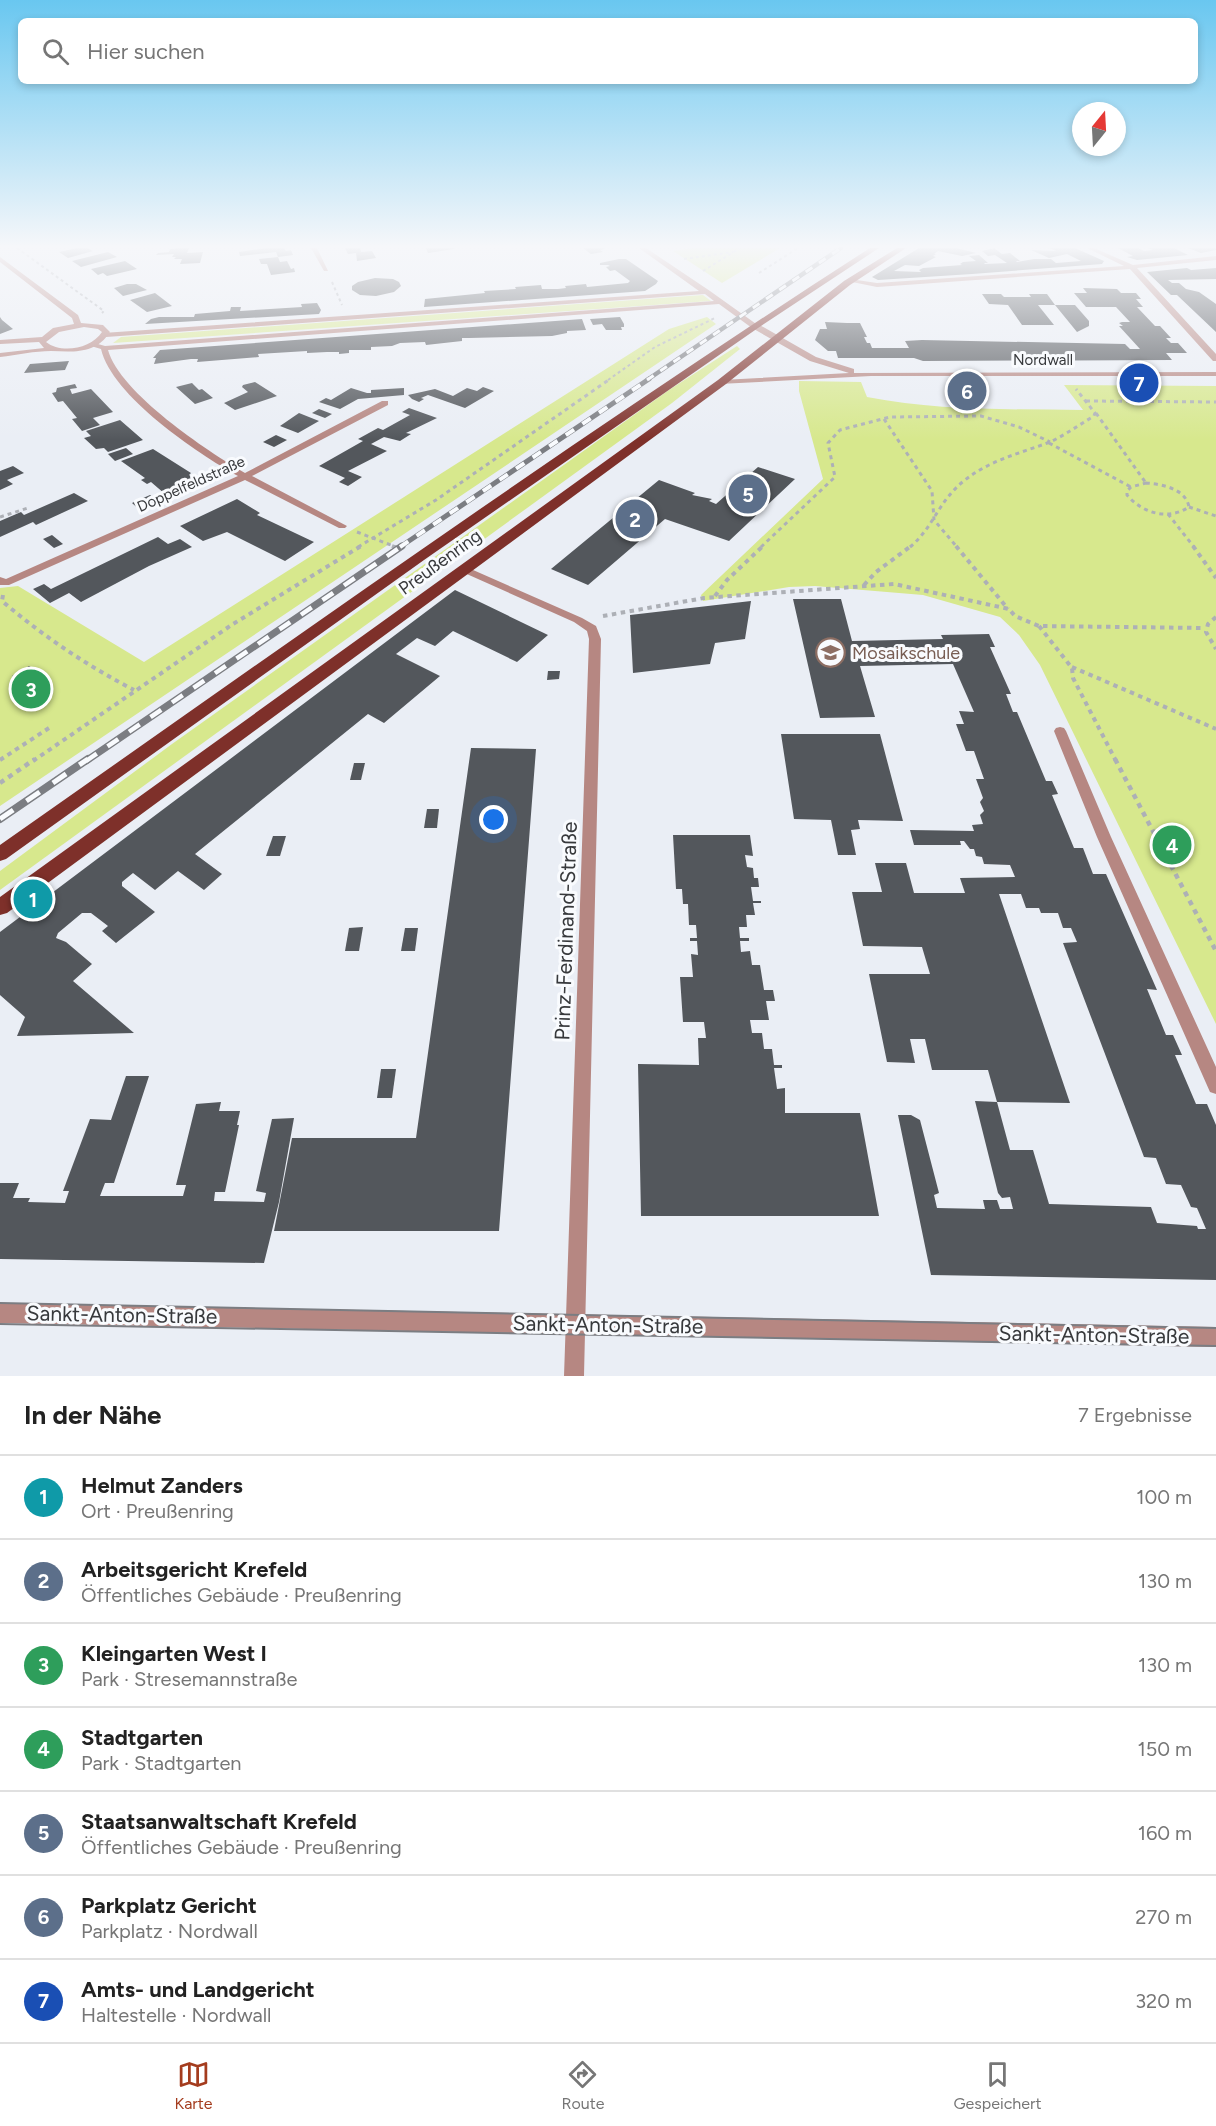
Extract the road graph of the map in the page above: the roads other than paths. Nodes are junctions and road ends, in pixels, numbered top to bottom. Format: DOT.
graph roads {
  1 [pos="69,312"];
  2 [pos="417,312"];
  3 [pos="585,312"];
  4 [pos="737,312"];
  5 [pos="776,312"];
  6 [pos="810,312"];
  7 [pos="1173,312"];
  8 [pos="78,325"];
  9 [pos="755,326"];
  10 [pos="106,335"];
  11 [pos="777,338"];
  12 [pos="43,339"];
  13 [pos="0,342"];
  14 [pos="94,344"];
  15 [pos="104,348"];
  16 [pos="52,350"];
  17 [pos="0,355"];
  18 [pos="1216,359"];
  19 [pos="871,374"];
  20 [pos="1216,374"];
  21 [pos="722,382"];
  22 [pos="385,403"];
  23 [pos="244,477"];
  24 [pos="342,526"];
  25 [pos="464,569"];
  26 [pos="3,582"];
  27 [pos="1060,731"];
  28 [pos="0,854"];
  29 [pos="0,907"];
  30 [pos="1216,1086"];
  31 [pos="0,1313"];
  32 [pos="575,1324"];
  33 [pos="1216,1337"];
  34 [pos="574,1376"];
  1 -- 8 [label="street"];
  2 -- 10 [label="street"];
  3 -- 15 [label="street"];
  4 -- 9 [label="street, Nordwall"];
  5 -- 9 [label="main road, Preußenring"];
  6 -- 11 [label="main road, Preußenring"];
  7 -- 18 [label="street"];
  8 -- 10 [label="street"];
  8 -- 12 [label="street"];
  9 -- 11 [label="street, Nordwall"];
  9 -- 28 [label="main road, Preußenring"];
  10 -- 14 [label="street"];
  11 -- 19 [label="street, Nordwall"];
  11 -- 21 [label="main road, Preußenring"];
  12 -- 13 [label="street"];
  12 -- 16 [label="street"];
  14 -- 15 [label="street"];
  14 -- 16 [label="street"];
  15 -- 23 [label="street"];
  16 -- 17 [label="street"];
  19 -- 20 [label="street, Nordwall"];
  19 -- 21 [label="street, Nordwall"];
  21 -- 25 [label="main road, Preußenring"];
  22 -- 23 [label="street, Doppelfeldstraße"];
  23 -- 24 [label="street"];
  23 -- 26 [label="street, Doppelfeldstraße"];
  25 -- 29 [label="main road, Preußenring"];
  25 -- 32 [label="street, Prinz-Ferdinand-Straße"];
  27 -- 30 [label="street"];
  31 -- 32 [label="street, Sankt-Anton-Straße"];
  32 -- 33 [label="street, Sankt-Anton-Straße"];
  32 -- 34 [label="street, Prinz-Ferdinand-Straße"];
}
